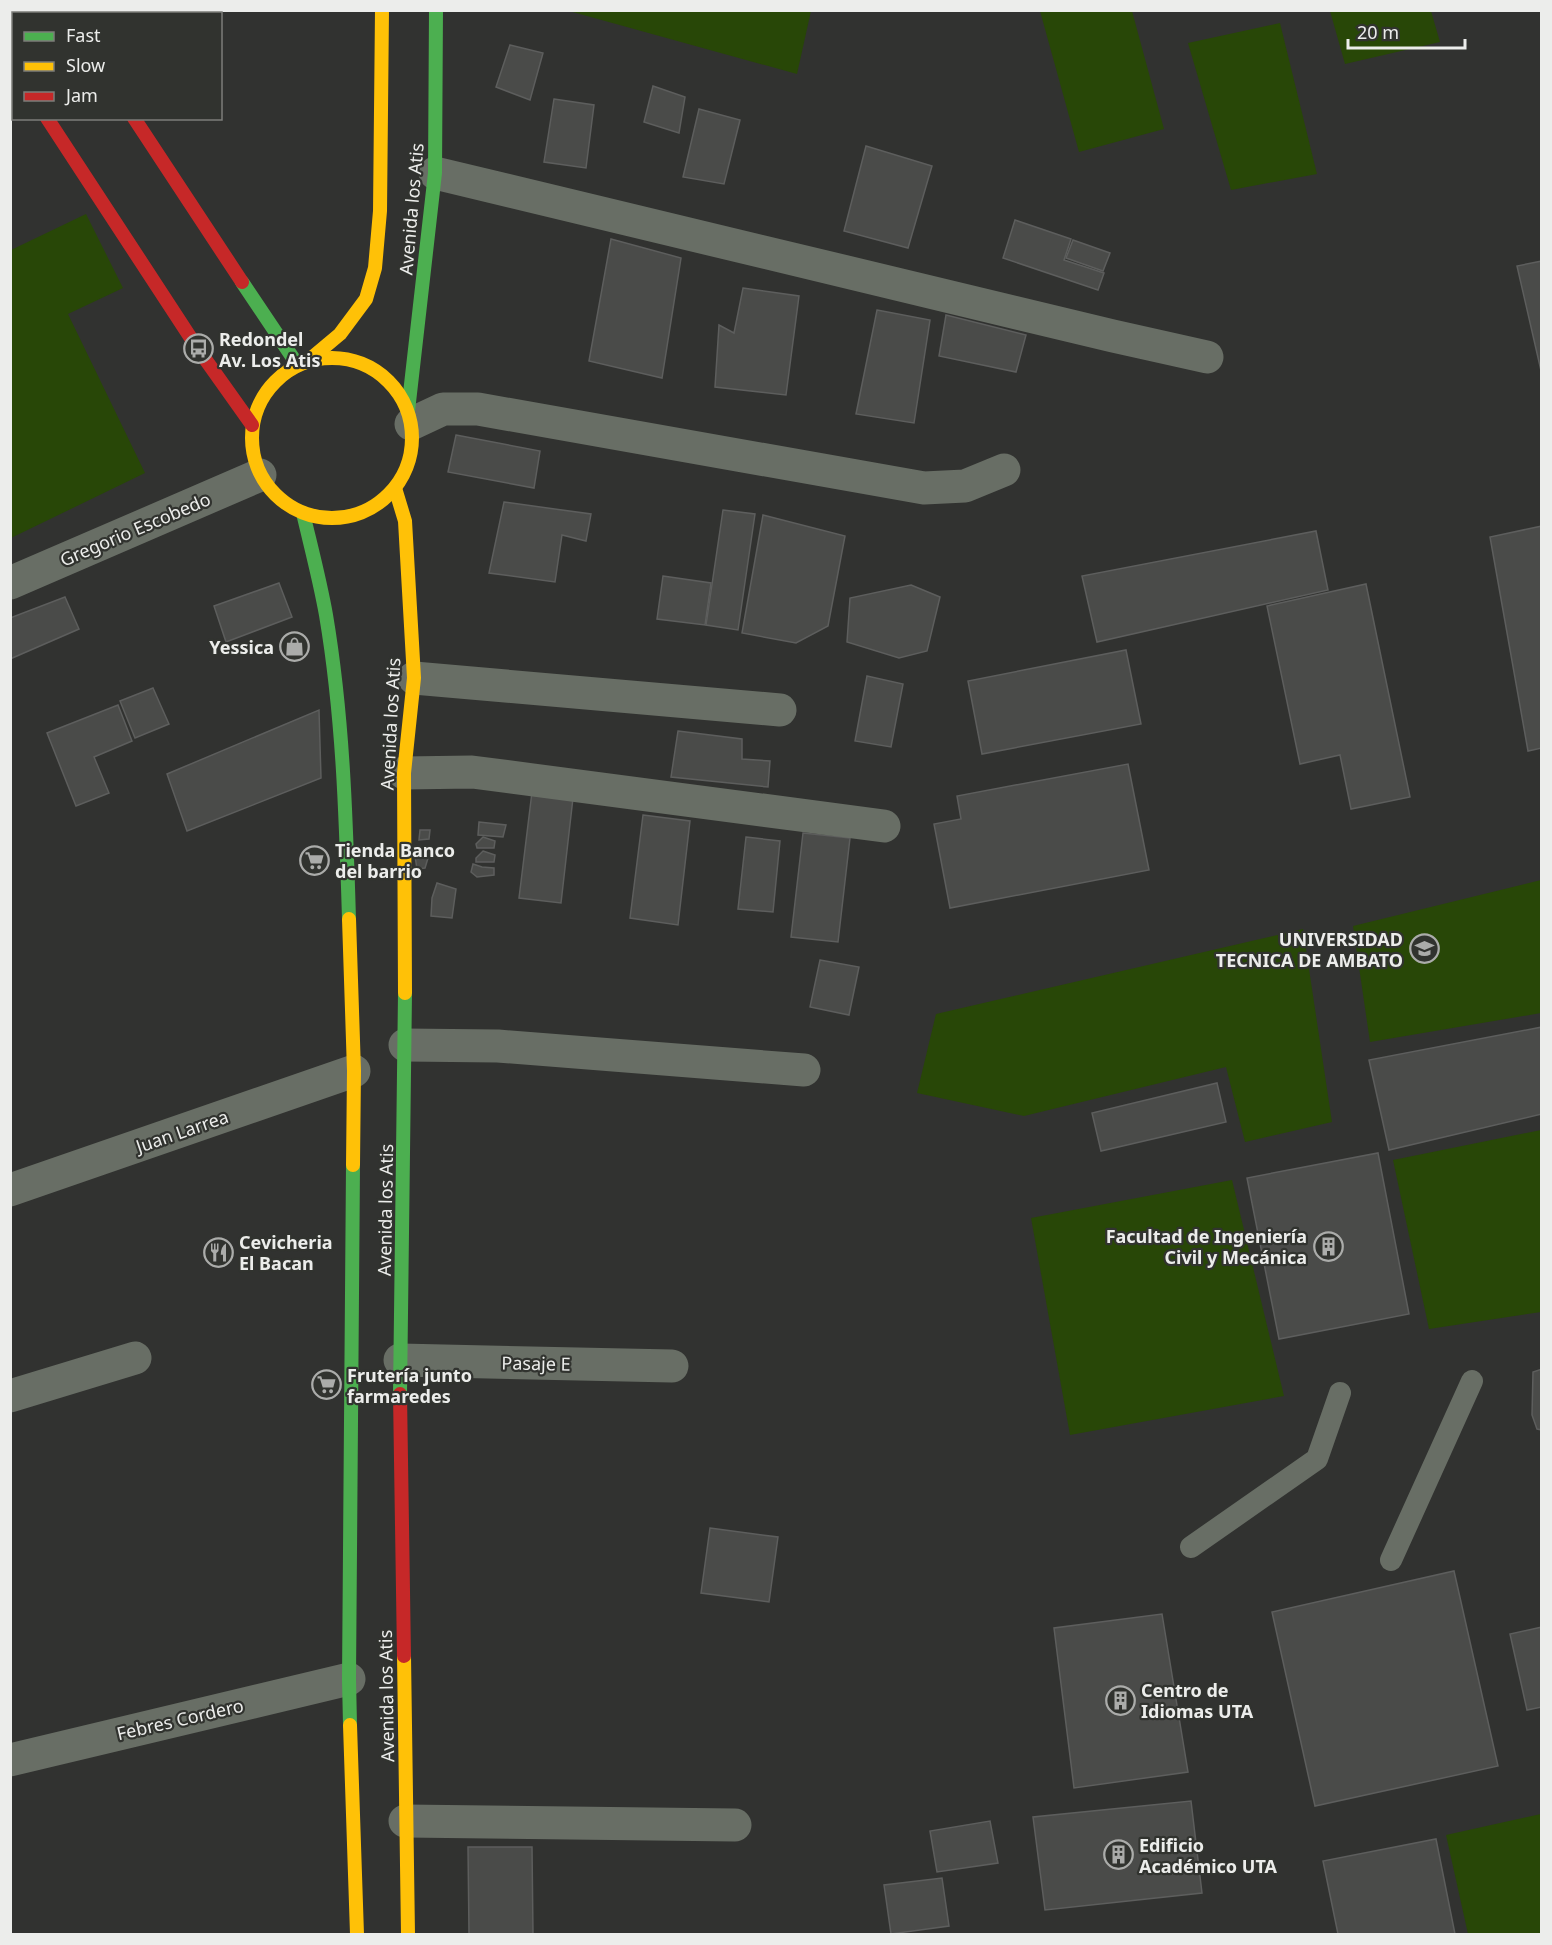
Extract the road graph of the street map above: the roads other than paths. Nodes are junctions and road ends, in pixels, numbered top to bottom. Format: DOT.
graph roads {
  1 [pos="382,10"];
  2 [pos="436,10"];
  3 [pos="48,120"];
  4 [pos="135,120"];
  5 [pos="435,173"];
  6 [pos="1207,357"];
  7 [pos="303,362"];
  8 [pos="410,418"];
  9 [pos="252,425"];
  10 [pos="1004,470"];
  11 [pos="260,475"];
  12 [pos="394,488"];
  13 [pos="303,513"];
  14 [pos="10,584"];
  15 [pos="414,678"];
  16 [pos="780,710"];
  17 [pos="404,773"];
  18 [pos="884,826"];
  19 [pos="405,1044"];
  20 [pos="804,1070"];
  21 [pos="354,1071"];
  22 [pos="10,1190"];
  23 [pos="135,1358"];
  24 [pos="400,1360"];
  25 [pos="672,1366"];
  26 [pos="1472,1381"];
  27 [pos="1340,1393"];
  28 [pos="10,1396"];
  29 [pos="1191,1547"];
  30 [pos="1391,1560"];
  31 [pos="349,1679"];
  32 [pos="10,1760"];
  33 [pos="405,1821"];
  34 [pos="735,1825"];
  35 [pos="357,1935"];
  36 [pos="408,1935"];
  1 -- 7 [label="main road, Avenida los Atis"];
  2 -- 5 [label="main road, Avenida los Atis"];
  3 -- 9 [label="main road"];
  4 -- 7 [label="main road"];
  5 -- 6 [label="street"];
  5 -- 8 [label="main road, Avenida los Atis"];
  7 -- 8 [label="main road"];
  7 -- 9 [label="main road, Avenida los Atis"];
  8 -- 10 [label="street"];
  8 -- 12 [label="main road, Avenida los Atis"];
  9 -- 11 [label="main road, Avenida los Atis"];
  11 -- 13 [label="main road, Avenida los Atis"];
  11 -- 14 [label="street, Gregorio Escobedo"];
  12 -- 13 [label="main road, Avenida los Atis"];
  12 -- 15 [label="main road, Avenida los Atis"];
  13 -- 21 [label="main road, Avenida los Atis"];
  15 -- 16 [label="street"];
  15 -- 17 [label="main road, Avenida los Atis"];
  17 -- 18 [label="street"];
  17 -- 19 [label="main road, Avenida los Atis"];
  19 -- 20 [label="street"];
  19 -- 24 [label="main road, Avenida los Atis"];
  21 -- 22 [label="street, Juan Larrea"];
  21 -- 31 [label="main road, Avenida los Atis"];
  23 -- 28 [label="street"];
  24 -- 25 [label="street, Pasaje E"];
  24 -- 33 [label="main road, Avenida los Atis"];
  26 -- 30 [label="lane"];
  27 -- 29 [label="lane"];
  31 -- 32 [label="street, Febres Cordero"];
  31 -- 35 [label="main road, Avenida los Atis"];
  33 -- 34 [label="street"];
  33 -- 36 [label="main road, Avenida los Atis"];
}
